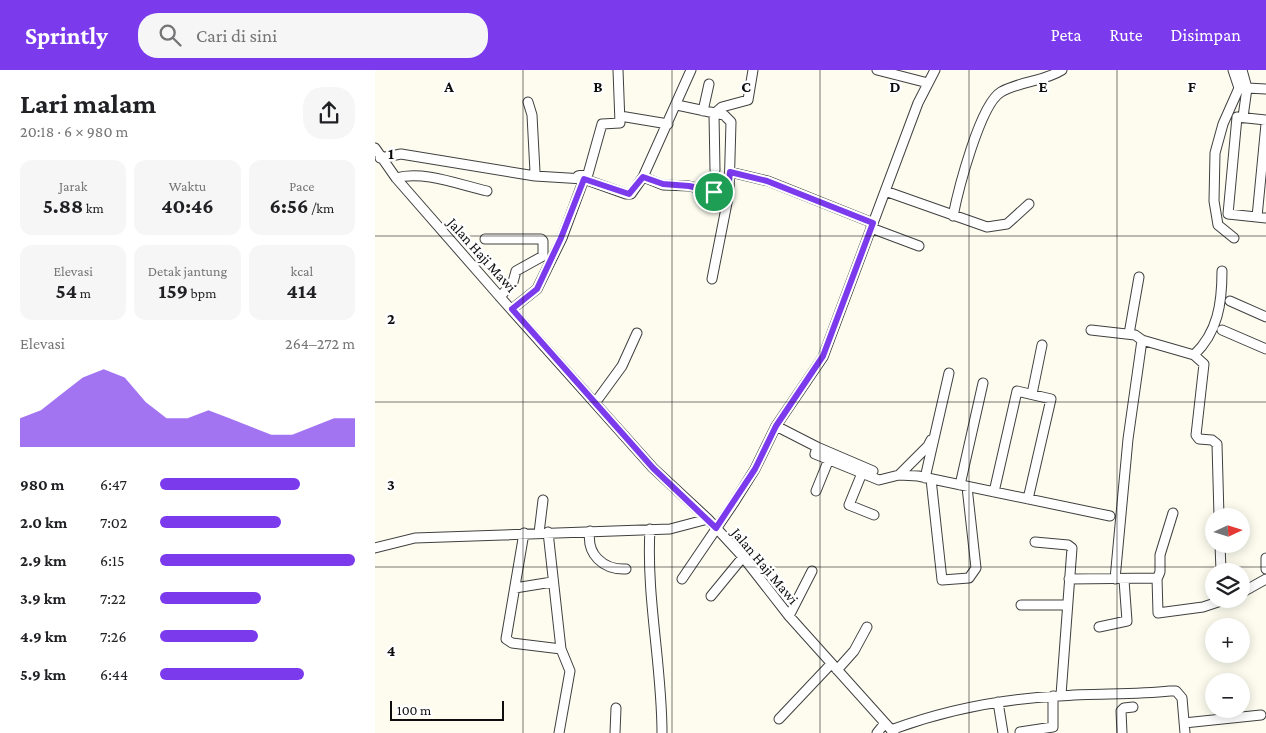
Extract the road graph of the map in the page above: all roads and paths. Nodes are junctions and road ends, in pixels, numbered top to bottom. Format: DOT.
graph roads {
  1 [pos="618,70"];
  2 [pos="691,70"];
  3 [pos="753,70"];
  4 [pos="877,70"];
  5 [pos="928,70"];
  6 [pos="935,70"];
  7 [pos="1062,70"];
  8 [pos="1233,70"];
  9 [pos="1242,70"];
  10 [pos="897,73"];
  11 [pos="925,82"];
  12 [pos="709,84"];
  13 [pos="1247,88"];
  14 [pos="1266,89"];
  15 [pos="528,102"];
  16 [pos="677,104"];
  17 [pos="703,111"];
  18 [pos="714,114"];
  19 [pos="620,116"];
  20 [pos="1243,118"];
  21 [pos="1266,120"];
  22 [pos="668,124"];
  23 [pos="1266,124"];
  24 [pos="377,152"];
  25 [pos="715,170"];
  26 [pos="535,174"];
  27 [pos="729,176"];
  28 [pos="643,177"];
  29 [pos="396,178"];
  30 [pos="584,179"];
  31 [pos="885,191"];
  32 [pos="487,192"];
  33 [pos="1029,204"];
  34 [pos="953,216"];
  35 [pos="1261,218"];
  36 [pos="872,226"];
  37 [pos="1234,238"];
  38 [pos="485,239"];
  39 [pos="919,246"];
  40 [pos="1222,271"];
  41 [pos="1139,277"];
  42 [pos="711,279"];
  43 [pos="501,297"];
  44 [pos="1230,302"];
  45 [pos="512,309"];
  46 [pos="1266,317"];
  47 [pos="1091,330"];
  48 [pos="1221,330"];
  49 [pos="637,333"];
  50 [pos="1129,334"];
  51 [pos="1142,340"];
  52 [pos="1042,345"];
  53 [pos="1266,349"];
  54 [pos="1194,355"];
  55 [pos="949,373"];
  56 [pos="983,383"];
  57 [pos="1032,394"];
  58 [pos="595,403"];
  59 [pos="776,426"];
  60 [pos="936,429"];
  61 [pos="817,447"];
  62 [pos="829,459"];
  63 [pos="873,471"];
  64 [pos="862,473"];
  65 [pos="899,475"];
  66 [pos="928,478"];
  67 [pos="963,486"];
  68 [pos="816,491"];
  69 [pos="994,492"];
  70 [pos="1028,499"];
  71 [pos="543,500"];
  72 [pos="1219,508"];
  73 [pos="1173,513"];
  74 [pos="874,515"];
  75 [pos="1110,516"];
  76 [pos="708,519"];
  77 [pos="716,528"];
  78 [pos="650,529"];
  79 [pos="590,530"];
  80 [pos="544,533"];
  81 [pos="524,534"];
  82 [pos="1035,542"];
  83 [pos="375,548"];
  84 [pos="743,557"];
  85 [pos="1266,558"];
  86 [pos="626,569"];
  87 [pos="1266,569"];
  88 [pos="812,571"];
  89 [pos="683,579"];
  90 [pos="1069,579"];
  91 [pos="1120,579"];
  92 [pos="1157,579"];
  93 [pos="1266,579"];
  94 [pos="552,582"];
  95 [pos="515,588"];
  96 [pos="1250,588"];
  97 [pos="711,596"];
  98 [pos="1021,605"];
  99 [pos="1067,605"];
  100 [pos="1205,606"];
  101 [pos="789,616"];
  102 [pos="867,627"];
  103 [pos="1099,627"];
  104 [pos="561,649"];
  105 [pos="834,667"];
  106 [pos="1057,696"];
  107 [pos="998,702"];
  108 [pos="1133,706"];
  109 [pos="616,708"];
  110 [pos="1261,715"];
  111 [pos="779,719"];
  112 [pos="1184,723"];
  113 [pos="890,729"];
  114 [pos="1020,732"];
  115 [pos="559,733"];
  116 [pos="615,733"];
  117 [pos="662,733"];
  118 [pos="877,733"];
  119 [pos="1003,733"];
  120 [pos="1122,733"];
  121 [pos="1185,733"];
  1 -- 19 [label="street"];
  2 -- 16 [label="street"];
  3 -- 18 [label="street"];
  4 -- 10 [label="street"];
  5 -- 11 [label="street"];
  6 -- 11 [label="street"];
  7 -- 34 [label="street"];
  8 -- 37 [label="street"];
  9 -- 13 [label="street"];
  10 -- 11 [label="street"];
  11 -- 31 [label="street"];
  12 -- 17 [label="street"];
  13 -- 14 [label="street"];
  13 -- 20 [label="street"];
  15 -- 26 [label="street"];
  16 -- 17 [label="street"];
  16 -- 22 [label="street"];
  17 -- 18 [label="street"];
  18 -- 25 [label="street"];
  18 -- 27 [label="street"];
  19 -- 22 [label="street"];
  19 -- 26 [label="street"];
  20 -- 21 [label="street"];
  20 -- 35 [label="street"];
  22 -- 28 [label="street"];
  23 -- 35 [label="street"];
  24 -- 26 [label="street"];
  24 -- 29 [label="street, Jalan Haji Mawi"];
  26 -- 30 [label="street"];
  27 -- 28 [label="street"];
  27 -- 36 [label="street"];
  27 -- 42 [label="street"];
  28 -- 30 [label="street"];
  29 -- 32 [label="street"];
  29 -- 43 [label="street, Jalan Haji Mawi"];
  30 -- 45 [label="street"];
  31 -- 34 [label="street"];
  31 -- 36 [label="street"];
  33 -- 34 [label="street"];
  36 -- 39 [label="street"];
  36 -- 59 [label="street"];
  38 -- 43 [label="street"];
  40 -- 54 [label="street"];
  41 -- 50 [label="street"];
  43 -- 45 [label="street, Jalan Haji Mawi"];
  44 -- 46 [label="street"];
  45 -- 58 [label="street, Jalan Haji Mawi"];
  47 -- 50 [label="street"];
  48 -- 53 [label="street"];
  49 -- 58 [label="street"];
  50 -- 51 [label="street"];
  51 -- 54 [label="street"];
  51 -- 91 [label="street"];
  52 -- 57 [label="street"];
  54 -- 72 [label="street"];
  55 -- 60 [label="street"];
  56 -- 67 [label="street"];
  57 -- 69 [label="street"];
  57 -- 70 [label="street"];
  58 -- 76 [label="street, Jalan Haji Mawi"];
  59 -- 61 [label="street"];
  59 -- 77 [label="street"];
  60 -- 65 [label="street"];
  60 -- 66 [label="street"];
  61 -- 62 [label="street"];
  61 -- 63 [label="street"];
  62 -- 64 [label="street"];
  62 -- 68 [label="street"];
  64 -- 65 [label="street"];
  64 -- 74 [label="street"];
  65 -- 66 [label="street"];
  66 -- 67 [label="street"];
  66 -- 67 [label="street"];
  67 -- 69 [label="street"];
  69 -- 70 [label="street"];
  70 -- 75 [label="street"];
  71 -- 80 [label="street"];
  73 -- 92 [label="street"];
  76 -- 77 [label="street, Jalan Haji Mawi"];
  76 -- 78 [label="street"];
  77 -- 84 [label="street, Jalan Haji Mawi"];
  77 -- 89 [label="street"];
  78 -- 79 [label="street"];
  78 -- 117 [label="street"];
  79 -- 80 [label="street"];
  79 -- 86 [label="street"];
  80 -- 81 [label="street"];
  80 -- 94 [label="street"];
  81 -- 83 [label="street"];
  81 -- 95 [label="street"];
  82 -- 90 [label="street"];
  84 -- 97 [label="street"];
  84 -- 101 [label="street, Jalan Haji Mawi"];
  85 -- 87 [label="street"];
  88 -- 101 [label="street"];
  90 -- 91 [label="street"];
  90 -- 99 [label="street"];
  91 -- 92 [label="street"];
  91 -- 103 [label="street"];
  92 -- 100 [label="street"];
  93 -- 96 [label="street"];
  94 -- 95 [label="street"];
  94 -- 104 [label="street"];
  95 -- 104 [label="street"];
  98 -- 99 [label="street"];
  99 -- 106 [label="street"];
  101 -- 105 [label="street, Jalan Haji Mawi"];
  102 -- 105 [label="street"];
  104 -- 115 [label="street"];
  105 -- 111 [label="street"];
  105 -- 113 [label="street, Jalan Haji Mawi"];
  106 -- 107 [label="street"];
  106 -- 112 [label="street"];
  106 -- 114 [label="street"];
  107 -- 113 [label="street"];
  107 -- 119 [label="street"];
  108 -- 120 [label="street"];
  109 -- 116 [label="street"];
  110 -- 112 [label="street"];
  112 -- 121 [label="street"];
  113 -- 118 [label="street"];
}
